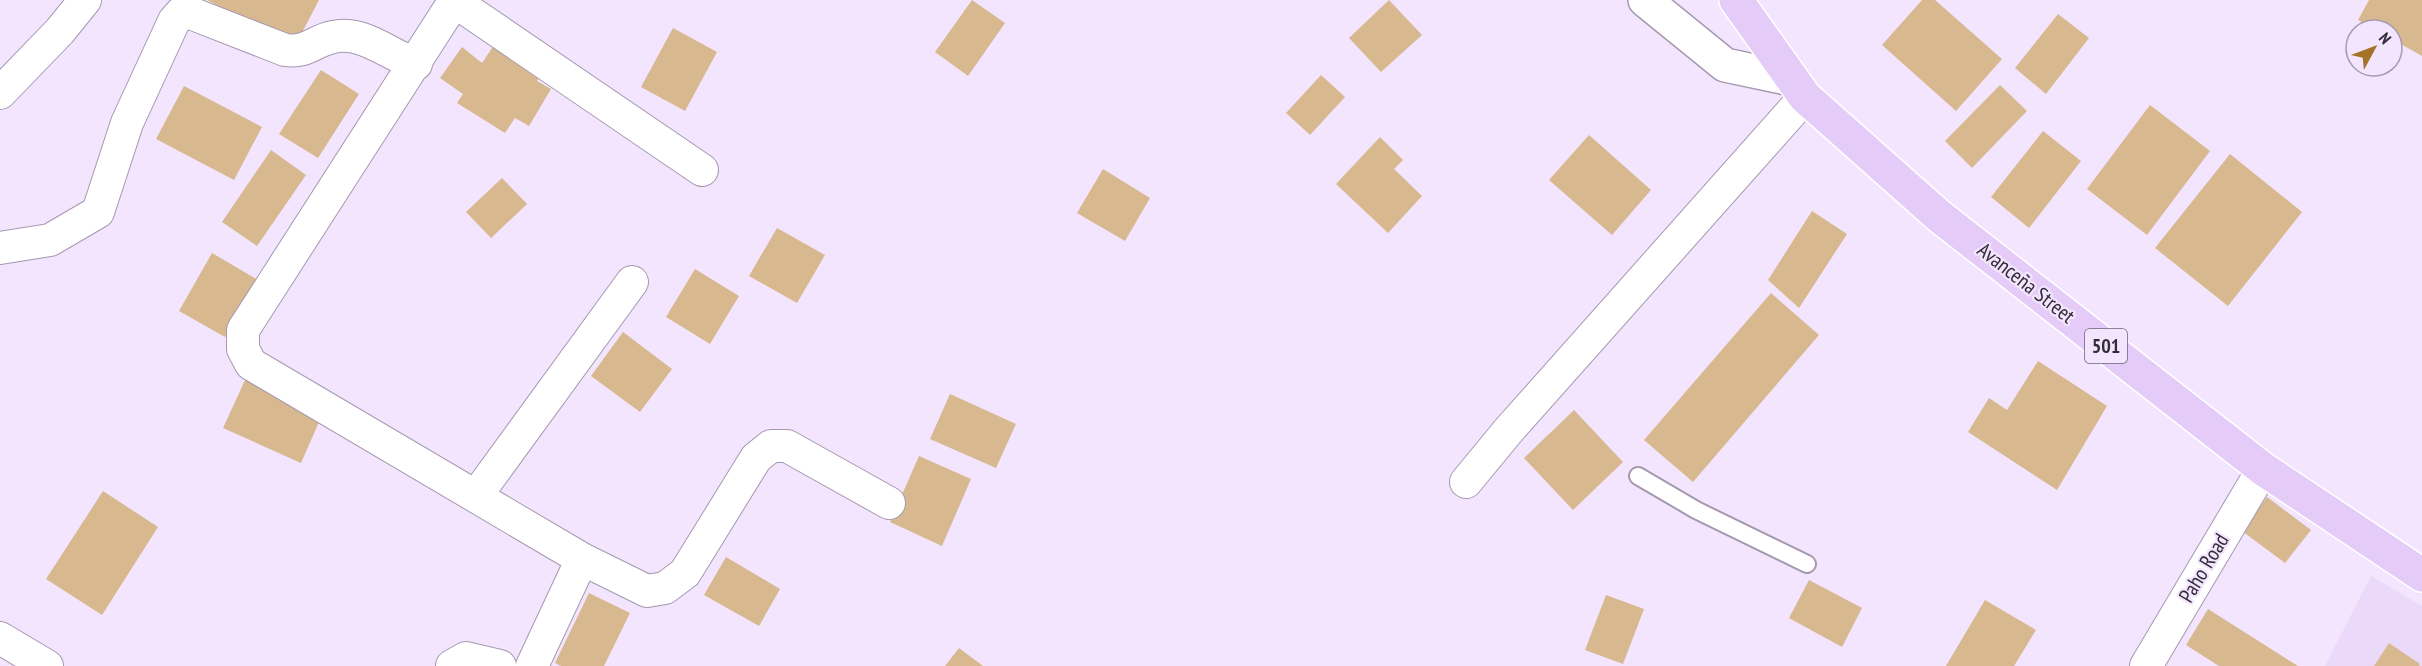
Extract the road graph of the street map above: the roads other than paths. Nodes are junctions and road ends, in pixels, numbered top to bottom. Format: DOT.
graph roads {
  1 [pos="85,0"];
  2 [pos="1645,0"];
  3 [pos="454,1"];
  4 [pos="1739,2"];
  5 [pos="416,64"];
  6 [pos="1798,88"];
  7 [pos="0,93"];
  8 [pos="702,170"];
  9 [pos="0,248"];
  10 [pos="632,282"];
  11 [pos="2263,469"];
  12 [pos="1638,476"];
  13 [pos="1466,482"];
  14 [pos="476,496"];
  15 [pos="889,503"];
  16 [pos="582,559"];
  17 [pos="1807,564"];
  18 [pos="2422,575"];
  19 [pos="0,638"];
  20 [pos="47,666"];
  21 [pos="452,666"];
  22 [pos="500,666"];
  23 [pos="532,666"];
  24 [pos="2146,666"];
  1 -- 7 [label="street"];
  2 -- 6 [label="main road, 501"];
  3 -- 5 [label="street"];
  3 -- 8 [label="street"];
  4 -- 6 [label="main road, 501"];
  5 -- 9 [label="street"];
  5 -- 14 [label="street"];
  6 -- 11 [label="main road, Avanceña Street / 501"];
  6 -- 13 [label="street"];
  10 -- 14 [label="street"];
  11 -- 18 [label="main road, Avanceña Street / 501"];
  11 -- 24 [label="street, Paho Road"];
  12 -- 17 [label="lane"];
  14 -- 16 [label="street"];
  15 -- 16 [label="street"];
  16 -- 23 [label="street"];
  19 -- 20 [label="street"];
  21 -- 22 [label="street"];
}
